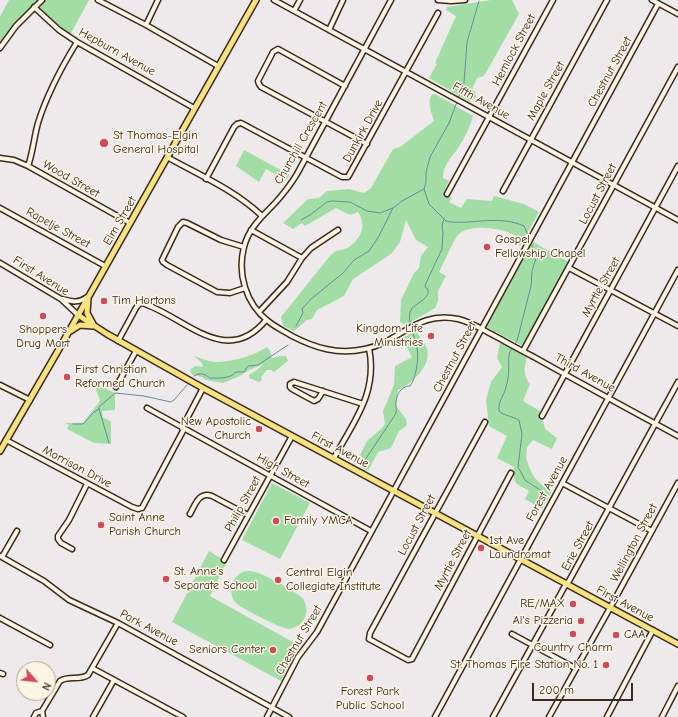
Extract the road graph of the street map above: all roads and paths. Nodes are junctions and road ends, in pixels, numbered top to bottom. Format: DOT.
graph roads {
  1 [pos="42,0"];
  2 [pos="98,0"];
  3 [pos="158,0"];
  4 [pos="256,0"];
  5 [pos="274,0"];
  6 [pos="300,0"];
  7 [pos="342,0"];
  8 [pos="391,0"];
  9 [pos="438,0"];
  10 [pos="465,0"];
  11 [pos="552,0"];
  12 [pos="607,0"];
  13 [pos="652,0"];
  14 [pos="658,4"];
  15 [pos="34,7"];
  16 [pos="294,11"];
  17 [pos="438,13"];
  18 [pos="678,14"];
  19 [pos="146,25"];
  20 [pos="329,30"];
  21 [pos="77,42"];
  22 [pos="0,48"];
  23 [pos="365,49"];
  24 [pos="218,66"];
  25 [pos="678,67"];
  26 [pos="406,72"];
  27 [pos="345,86"];
  28 [pos="194,108"];
  29 [pos="489,118"];
  30 [pos="326,122"];
  31 [pos="530,140"];
  32 [pos="367,144"];
  33 [pos="167,157"];
  34 [pos="0,158"];
  35 [pos="306,158"];
  36 [pos="572,162"];
  37 [pos="28,166"];
  38 [pos="678,166"];
  39 [pos="206,179"];
  40 [pos="614,185"];
  41 [pos="503,191"];
  42 [pos="447,194"];
  43 [pos="0,208"];
  44 [pos="655,208"];
  45 [pos="262,216"];
  46 [pos="678,220"];
  47 [pos="130,223"];
  48 [pos="251,230"];
  49 [pos="338,230"];
  50 [pos="244,247"];
  51 [pos="302,258"];
  52 [pos="0,263"];
  53 [pos="105,266"];
  54 [pos="569,268"];
  55 [pos="678,270"];
  56 [pos="245,288"];
  57 [pos="611,290"];
  58 [pos="89,295"];
  59 [pos="61,299"];
  60 [pos="259,312"];
  61 [pos="654,314"];
  62 [pos="78,315"];
  63 [pos="266,320"];
  64 [pos="94,326"];
  65 [pos="678,326"];
  66 [pos="482,329"];
  67 [pos="67,333"];
  68 [pos="118,341"];
  69 [pos="369,348"];
  70 [pos="136,350"];
  71 [pos="523,351"];
  72 [pos="565,374"];
  73 [pos="678,382"];
  74 [pos="0,385"];
  75 [pos="116,387"];
  76 [pos="203,388"];
  77 [pos="323,391"];
  78 [pos="608,398"];
  79 [pos="30,400"];
  80 [pos="363,404"];
  81 [pos="147,408"];
  82 [pos="542,416"];
  83 [pos="485,422"];
  84 [pos="656,424"];
  85 [pos="183,428"];
  86 [pos="292,436"];
  87 [pos="678,436"];
  88 [pos="6,440"];
  89 [pos="0,451"];
  90 [pos="334,458"];
  91 [pos="511,472"];
  92 [pos="270,476"];
  93 [pos="562,483"];
  94 [pos="678,483"];
  95 [pos="87,484"];
  96 [pos="394,491"];
  97 [pos="610,508"];
  98 [pos="190,514"];
  99 [pos="435,514"];
  100 [pos="248,515"];
  101 [pos="17,531"];
  102 [pos="371,531"];
  103 [pos="652,531"];
  104 [pos="476,536"];
  105 [pos="72,549"];
  106 [pos="1,556"];
  107 [pos="224,560"];
  108 [pos="520,560"];
  109 [pos="566,584"];
  110 [pos="610,608"];
  111 [pos="0,618"];
  112 [pos="118,623"];
  113 [pos="653,630"];
  114 [pos="512,634"];
  115 [pos="50,644"];
  116 [pos="678,644"];
  117 [pos="532,645"];
  118 [pos="413,656"];
  119 [pos="92,668"];
  120 [pos="575,668"];
  121 [pos="114,680"];
  122 [pos="678,686"];
  123 [pos="272,708"];
  124 [pos="42,711"];
  125 [pos="34,717"];
  126 [pos="43,717"];
  127 [pos="93,717"];
  128 [pos="183,717"];
  129 [pos="267,717"];
  130 [pos="289,717"];
  131 [pos="435,717"];
  132 [pos="493,717"];
  133 [pos="549,717"];
  134 [pos="607,717"];
  135 [pos="662,717"];
  1 -- 15 [label="street"];
  2 -- 19 [label="street"];
  3 -- 19 [label="street"];
  4 -- 24 [label="main road, Elm Street"];
  5 -- 16 [label="street, Fifth Avenue"];
  6 -- 16 [label="street"];
  7 -- 20 [label="street"];
  8 -- 23 [label="street, Churchill Crescent"];
  9 -- 10 [label="street"];
  11 -- 29 [label="street, Hemlock Street"];
  12 -- 31 [label="street, Maple Street"];
  13 -- 14 [label="street"];
  14 -- 18 [label="street"];
  14 -- 36 [label="street, Chestnut Street"];
  15 -- 21 [label="street, Hepburn Avenue"];
  15 -- 22 [label="street"];
  16 -- 20 [label="street, Fifth Avenue"];
  17 -- 26 [label="street, Dunkirk Drive"];
  19 -- 24 [label="street"];
  20 -- 23 [label="street, Fifth Avenue"];
  21 -- 28 [label="street, Hepburn Avenue"];
  21 -- 37 [label="street"];
  23 -- 26 [label="street, Fifth Avenue"];
  23 -- 27 [label="street, Churchill Crescent"];
  24 -- 28 [label="main road, Elm Street"];
  25 -- 40 [label="street, Locust Street"];
  26 -- 29 [label="street, Fifth Avenue"];
  26 -- 32 [label="street, Dunkirk Drive"];
  27 -- 30 [label="street, Churchill Crescent"];
  27 -- 30 [label="street"];
  28 -- 33 [label="main road, Elm Street"];
  29 -- 31 [label="street, Fifth Avenue"];
  29 -- 42 [label="street, Hemlock Street"];
  30 -- 32 [label="street"];
  30 -- 35 [label="street, Churchill Crescent"];
  31 -- 36 [label="street, Fifth Avenue"];
  31 -- 41 [label="street, Maple Street"];
  32 -- 35 [label="street, Dunkirk Drive"];
  33 -- 39 [label="street"];
  33 -- 47 [label="main road, Elm Street"];
  34 -- 37 [label="street, Wood Street"];
  35 -- 39 [label="street, Dunkirk Drive"];
  35 -- 45 [label="street, Churchill Crescent"];
  36 -- 40 [label="street, Fifth Avenue"];
  36 -- 66 [label="street, Chestnut Street"];
  37 -- 47 [label="street, Wood Street"];
  38 -- 44 [label="street, Myrtle Street"];
  39 -- 45 [label="street"];
  40 -- 44 [label="street, Fifth Avenue"];
  40 -- 54 [label="street, Locust Street"];
  43 -- 53 [label="street, Rapelje Street"];
  44 -- 46 [label="street, Fifth Avenue"];
  44 -- 57 [label="street, Myrtle Street"];
  45 -- 48 [label="street, Churchill Crescent"];
  47 -- 53 [label="main road, Elm Street"];
  48 -- 50 [label="street, Churchill Crescent"];
  48 -- 51 [label="street"];
  49 -- 51 [label="street"];
  50 -- 56 [label="street, Churchill Crescent"];
  50 -- 56 [label="street"];
  51 -- 60 [label="street"];
  52 -- 59 [label="street, First Avenue"];
  53 -- 58 [label="main road, Elm Street"];
  54 -- 57 [label="street"];
  54 -- 71 [label="street, Locust Street"];
  55 -- 61 [label="street, Forest Avenue"];
  56 -- 60 [label="street, Churchill Crescent"];
  57 -- 61 [label="street"];
  57 -- 72 [label="street, Myrtle Street"];
  58 -- 59 [label="street"];
  58 -- 62 [label="main road, Elm Street"];
  58 -- 64 [label="main road"];
  59 -- 62 [label="street, First Avenue"];
  60 -- 63 [label="street, Churchill Crescent"];
  61 -- 65 [label="street"];
  61 -- 78 [label="street, Forest Avenue"];
  62 -- 64 [label="main road, First Avenue"];
  62 -- 67 [label="main road, Elm Street"];
  63 -- 68 [label="street"];
  63 -- 69 [label="street, Churchill Crescent"];
  64 -- 67 [label="main road"];
  64 -- 68 [label="main road, First Avenue"];
  66 -- 69 [label="street, Churchill Crescent"];
  66 -- 71 [label="street, Third Avenue"];
  66 -- 96 [label="street, Chestnut Street"];
  67 -- 79 [label="main road, Elm Street"];
  68 -- 70 [label="main road, First Avenue"];
  69 -- 80 [label="street"];
  70 -- 75 [label="street"];
  70 -- 76 [label="main road, First Avenue"];
  71 -- 72 [label="street, Third Avenue"];
  72 -- 78 [label="street, Third Avenue"];
  72 -- 82 [label="street, Myrtle Street"];
  73 -- 84 [label="street, Erie Street"];
  74 -- 79 [label="street"];
  76 -- 85 [label="street"];
  76 -- 86 [label="main road, First Avenue"];
  77 -- 77 [label="street"];
  77 -- 80 [label="street"];
  78 -- 84 [label="street, Third Avenue"];
  78 -- 93 [label="street, Forest Avenue"];
  79 -- 88 [label="main road, Elm Street"];
  80 -- 90 [label="street"];
  81 -- 85 [label="street, High Street"];
  83 -- 99 [label="street, Locust Street"];
  84 -- 87 [label="street, Third Avenue"];
  84 -- 97 [label="street, Erie Street"];
  85 -- 92 [label="street, High Street"];
  85 -- 95 [label="street, Morrison Drive"];
  86 -- 90 [label="main road, First Avenue"];
  86 -- 92 [label="street, Philip Street"];
  88 -- 89 [label="main road, Elm Street"];
  88 -- 95 [label="street, Morrison Drive"];
  90 -- 96 [label="main road, First Avenue"];
  91 -- 104 [label="street, Myrtie Street"];
  92 -- 100 [label="street, Philip Street"];
  92 -- 102 [label="street, High Street"];
  93 -- 97 [label="street"];
  93 -- 108 [label="street, Forest Avenue"];
  94 -- 103 [label="street, Wellington Street"];
  95 -- 105 [label="street"];
  96 -- 99 [label="main road, First Avenue"];
  96 -- 102 [label="street, Chestnut Street"];
  97 -- 103 [label="street"];
  97 -- 109 [label="street, Erie Street"];
  98 -- 100 [label="street"];
  99 -- 104 [label="main road, First Avenue"];
  99 -- 118 [label="street, Locust Street"];
  100 -- 107 [label="street, Philip Street"];
  101 -- 106 [label="street"];
  102 -- 123 [label="street, Chestnut Street"];
  103 -- 110 [label="street, Wellington Street"];
  104 -- 108 [label="main road, First Avenue"];
  104 -- 118 [label="street, Myrtie Street"];
  106 -- 112 [label="street, Park Avenue"];
  108 -- 109 [label="main road, First Avenue"];
  108 -- 131 [label="street, Forest Avenue"];
  109 -- 110 [label="main road, First Avenue"];
  109 -- 117 [label="street, Erie Street"];
  110 -- 113 [label="main road, First Avenue"];
  110 -- 120 [label="street, Wellington Street"];
  111 -- 115 [label="street"];
  112 -- 119 [label="street"];
  112 -- 123 [label="street, Park Avenue"];
  113 -- 116 [label="main road, First Avenue"];
  113 -- 134 [label="street"];
  114 -- 117 [label="street"];
  117 -- 120 [label="street"];
  117 -- 132 [label="street, Erie Street"];
  119 -- 121 [label="street"];
  119 -- 124 [label="street"];
  120 -- 133 [label="street, Wellington Street"];
  121 -- 127 [label="street"];
  121 -- 128 [label="street"];
  122 -- 135 [label="street"];
  123 -- 129 [label="street, Chestnut Street"];
  123 -- 130 [label="street, Park Avenue"];
  124 -- 125 [label="street"];
  124 -- 126 [label="street"];
}
